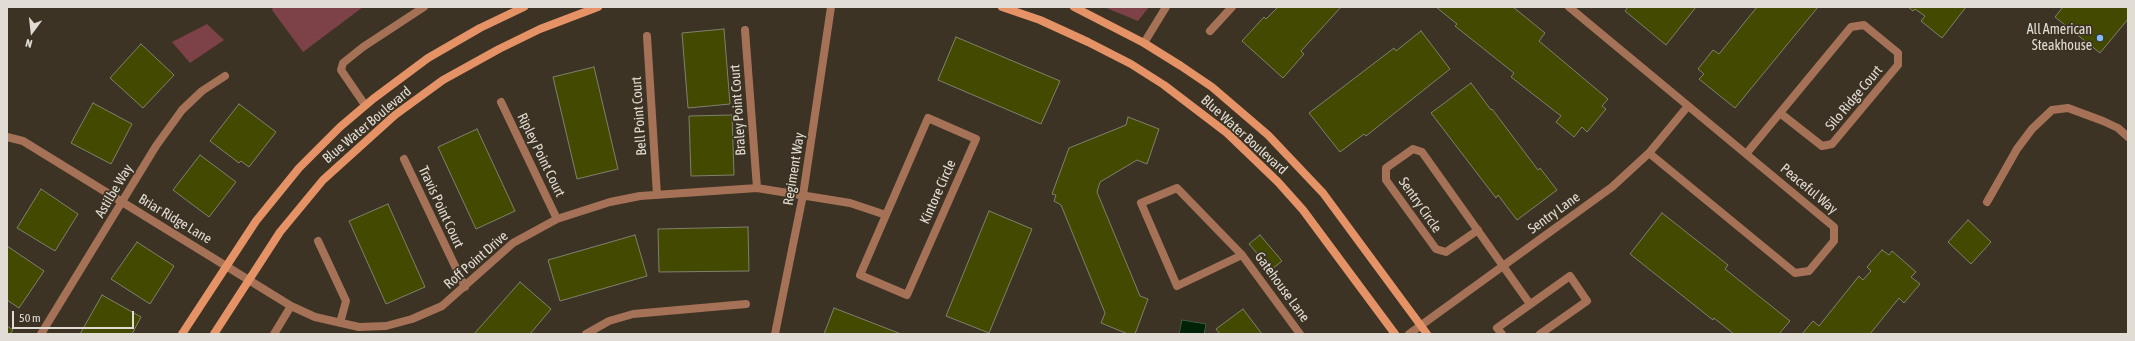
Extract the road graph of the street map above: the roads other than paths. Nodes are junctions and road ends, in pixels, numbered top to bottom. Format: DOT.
graph roads {
  1 [pos="424,7"];
  2 [pos="524,7"];
  3 [pos="598,7"];
  4 [pos="831,7"];
  5 [pos="1002,7"];
  6 [pos="1074,7"];
  7 [pos="1166,7"];
  8 [pos="1232,7"];
  9 [pos="1575,9"];
  10 [pos="745,30"];
  11 [pos="1210,31"];
  12 [pos="647,36"];
  13 [pos="1144,43"];
  14 [pos="225,76"];
  15 [pos="501,102"];
  16 [pos="365,105"];
  17 [pos="1688,106"];
  18 [pos="1780,113"];
  19 [pos="7,137"];
  20 [pos="2128,137"];
  21 [pos="1649,153"];
  22 [pos="1746,154"];
  23 [pos="404,159"];
  24 [pos="757,188"];
  25 [pos="657,195"];
  26 [pos="804,195"];
  27 [pos="1987,202"];
  28 [pos="122,203"];
  29 [pos="886,215"];
  30 [pos="557,219"];
  31 [pos="1478,230"];
  32 [pos="318,241"];
  33 [pos="1242,255"];
  34 [pos="1504,265"];
  35 [pos="225,266"];
  36 [pos="248,280"];
  37 [pos="465,287"];
  38 [pos="746,304"];
  39 [pos="1530,304"];
  40 [pos="292,306"];
  41 [pos="340,323"];
  42 [pos="1421,325"];
  43 [pos="359,330"];
  44 [pos="41,334"];
  45 [pos="182,334"];
  46 [pos="214,334"];
  47 [pos="274,334"];
  48 [pos="586,334"];
  49 [pos="775,334"];
  50 [pos="1300,334"];
  51 [pos="1395,334"];
  52 [pos="1409,334"];
  53 [pos="1427,334"];
  54 [pos="1502,334"];
  55 [pos="1540,334"];
  1 -- 16 [label="street"];
  2 -- 16 [label="street, Blue Water Boulevard"];
  3 -- 36 [label="street, Blue Water Boulevard"];
  4 -- 26 [label="street, Regiment Way"];
  5 -- 51 [label="street, Blue Water Boulevard"];
  6 -- 13 [label="street, Blue Water Boulevard"];
  7 -- 13 [label="street"];
  8 -- 11 [label="street"];
  9 -- 17 [label="street, Peaceful Way"];
  10 -- 24 [label="street, Braley Point Court"];
  12 -- 25 [label="street, Bell Point Court"];
  13 -- 42 [label="street, Blue Water Boulevard"];
  14 -- 28 [label="street, Astilbe Way"];
  15 -- 30 [label="street, Ripley Point Court"];
  16 -- 35 [label="street, Blue Water Boulevard"];
  17 -- 21 [label="street, Sentry Lane"];
  17 -- 22 [label="street, Peaceful Way"];
  18 -- 18 [label="street, Silo Ridge Court"];
  18 -- 22 [label="street, Silo Ridge Court"];
  19 -- 28 [label="street, Briar Ridge Lane"];
  20 -- 27 [label="street"];
  21 -- 22 [label="street, Peaceful Way"];
  21 -- 34 [label="street, Sentry Lane"];
  23 -- 37 [label="street, Travis Point Court"];
  24 -- 25 [label="street, Roff Point Drive"];
  24 -- 26 [label="street, Roff Point Drive"];
  25 -- 30 [label="street, Roff Point Drive"];
  26 -- 29 [label="street"];
  26 -- 49 [label="street, Regiment Way"];
  28 -- 35 [label="street, Briar Ridge Lane"];
  28 -- 44 [label="street, Astilbe Way"];
  29 -- 29 [label="street, Kintore Circle"];
  30 -- 37 [label="street, Roff Point Drive"];
  31 -- 31 [label="street, Sentry Circle"];
  31 -- 34 [label="street, Sentry Circle"];
  32 -- 41 [label="street"];
  33 -- 33 [label="street, Gatehouse Lane"];
  33 -- 50 [label="street, Gatehouse Lane"];
  34 -- 39 [label="street, Sentry Circle"];
  34 -- 42 [label="street, Sentry Lane"];
  35 -- 36 [label="street, Roff Point Drive"];
  35 -- 45 [label="street, Blue Water Boulevard"];
  36 -- 40 [label="street, Roff Point Drive"];
  36 -- 46 [label="street, Blue Water Boulevard"];
  37 -- 43 [label="street, Roff Point Drive"];
  38 -- 48 [label="street"];
  39 -- 54 [label="street"];
  39 -- 55 [label="street"];
  40 -- 41 [label="street, Roff Point Drive"];
  40 -- 47 [label="street"];
  41 -- 43 [label="street, Roff Point Drive"];
  42 -- 52 [label="street, Sentry Lane"];
  42 -- 53 [label="street, Blue Water Boulevard"];
}
